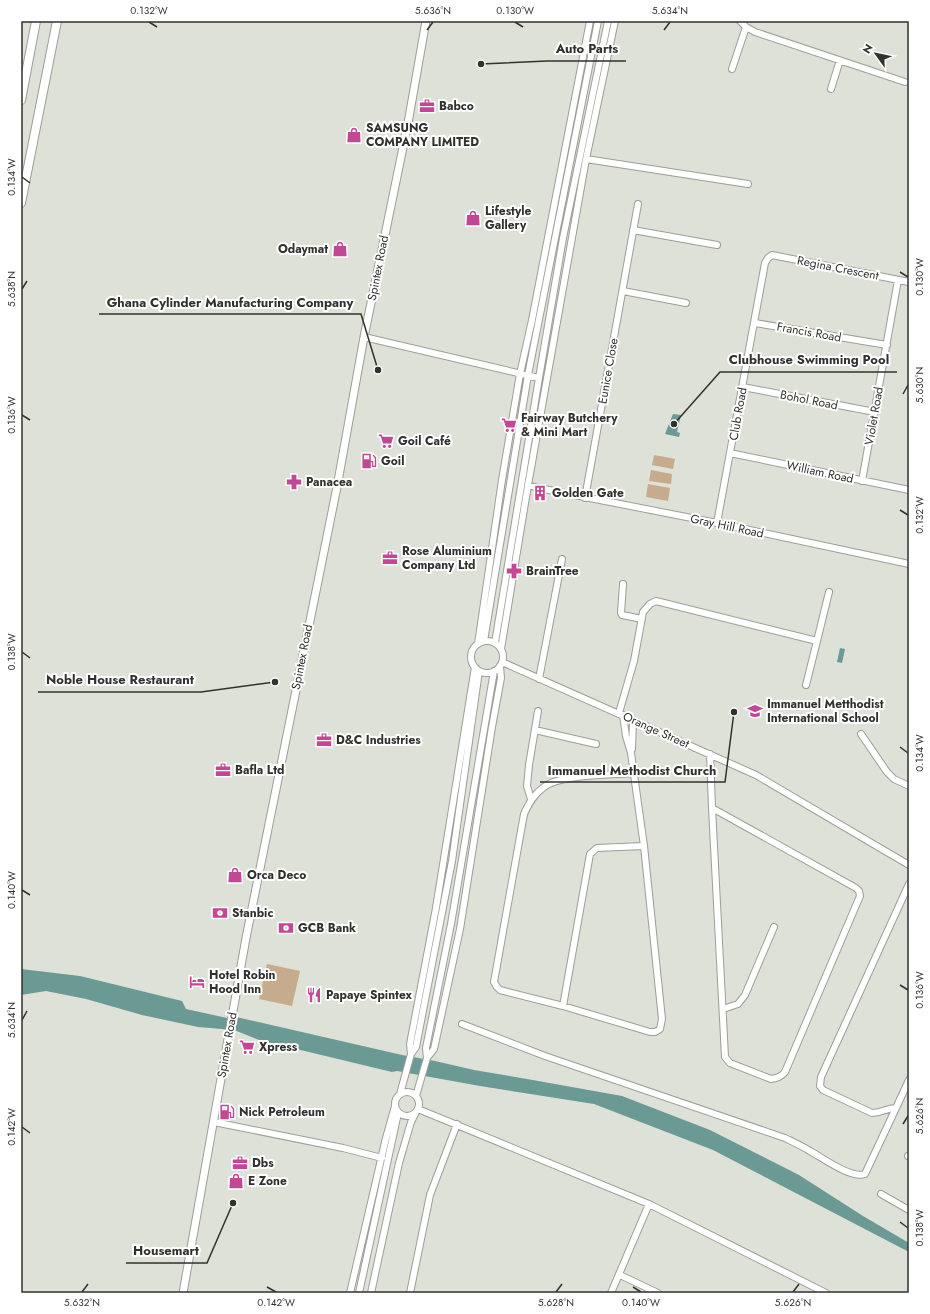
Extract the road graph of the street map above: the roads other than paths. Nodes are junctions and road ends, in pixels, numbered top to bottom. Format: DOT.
graph roads {
  1 [pos="36,21"];
  2 [pos="57,21"];
  3 [pos="426,21"];
  4 [pos="590,21"];
  5 [pos="598,21"];
  6 [pos="608,21"];
  7 [pos="615,21"];
  8 [pos="740,21"];
  9 [pos="746,27"];
  10 [pos="840,60"];
  11 [pos="732,69"];
  12 [pos="905,82"];
  13 [pos="831,89"];
  14 [pos="21,100"];
  15 [pos="586,159"];
  16 [pos="748,184"];
  17 [pos="21,203"];
  18 [pos="638,204"];
  19 [pos="633,230"];
  20 [pos="717,245"];
  21 [pos="768,258"];
  22 [pos="898,280"];
  23 [pos="909,282"];
  24 [pos="623,291"];
  25 [pos="686,303"];
  26 [pos="755,323"];
  27 [pos="364,337"];
  28 [pos="887,346"];
  29 [pos="520,374"];
  30 [pos="528,376"];
  31 [pos="539,378"];
  32 [pos="742,387"];
  33 [pos="875,412"];
  34 [pos="730,454"];
  35 [pos="862,481"];
  36 [pos="528,485"];
  37 [pos="909,490"];
  38 [pos="585,498"];
  39 [pos="717,524"];
  40 [pos="562,559"];
  41 [pos="909,564"];
  42 [pos="623,584"];
  43 [pos="829,592"];
  44 [pos="642,619"];
  45 [pos="484,641"];
  46 [pos="817,641"];
  47 [pos="495,643"];
  48 [pos="478,644"];
  49 [pos="501,649"];
  50 [pos="501,664"];
  51 [pos="477,669"];
  52 [pos="494,671"];
  53 [pos="539,679"];
  54 [pos="806,685"];
  55 [pos="538,711"];
  56 [pos="621,714"];
  57 [pos="633,720"];
  58 [pos="535,730"];
  59 [pos="861,734"];
  60 [pos="596,744"];
  61 [pos="632,753"];
  62 [pos="710,754"];
  63 [pos="634,773"];
  64 [pos="909,786"];
  65 [pos="531,799"];
  66 [pos="712,808"];
  67 [pos="644,846"];
  68 [pos="909,864"];
  69 [pos="909,884"];
  70 [pos="774,927"];
  71 [pos="563,1006"];
  72 [pos="723,1008"];
  73 [pos="462,1024"];
  74 [pos="427,1058"];
  75 [pos="909,1080"];
  76 [pos="400,1094"];
  77 [pos="416,1096"];
  78 [pos="395,1106"];
  79 [pos="896,1108"];
  80 [pos="417,1110"];
  81 [pos="398,1113"];
  82 [pos="214,1122"];
  83 [pos="457,1124"];
  84 [pos="382,1158"];
  85 [pos="881,1194"];
  86 [pos="649,1204"];
  87 [pos="909,1210"];
  88 [pos="620,1275"];
  89 [pos="183,1293"];
  90 [pos="350,1293"];
  91 [pos="359,1293"];
  92 [pos="372,1293"];
  93 [pos="410,1293"];
  94 [pos="611,1293"];
  95 [pos="658,1293"];
  96 [pos="826,1293"];
  1 -- 14 [label="highway"];
  2 -- 17 [label="highway"];
  3 -- 27 [label="main road, Spintex Road"];
  4 -- 29 [label="street"];
  5 -- 30 [label="street"];
  6 -- 31 [label="street"];
  7 -- 15 [label="street"];
  8 -- 9 [label="street"];
  9 -- 10 [label="street"];
  9 -- 11 [label="street"];
  10 -- 12 [label="street"];
  10 -- 13 [label="street"];
  15 -- 16 [label="street"];
  15 -- 36 [label="street"];
  18 -- 19 [label="street, Eunice Close"];
  19 -- 20 [label="street"];
  19 -- 24 [label="street, Eunice Close"];
  21 -- 22 [label="street, Regina Crescent"];
  21 -- 26 [label="street, Club Road"];
  22 -- 23 [label="street, Regina Crescent"];
  22 -- 28 [label="street, Violet Road"];
  24 -- 25 [label="street"];
  24 -- 38 [label="street, Eunice Close"];
  26 -- 28 [label="street, Francis Road"];
  26 -- 32 [label="street, Club Road"];
  27 -- 29 [label="street"];
  27 -- 82 [label="main road, Spintex Road"];
  28 -- 33 [label="street, Violet Road"];
  29 -- 30 [label="street"];
  29 -- 48 [label="street"];
  30 -- 31 [label="street"];
  30 -- 45 [label="street"];
  31 -- 47 [label="street"];
  32 -- 33 [label="street, Bohol Road"];
  32 -- 34 [label="street, Club Road"];
  33 -- 35 [label="street, Violet Road"];
  34 -- 35 [label="street, William Road"];
  34 -- 39 [label="street, Club Road"];
  35 -- 37 [label="street, William Road"];
  36 -- 38 [label="street, Gray Hill Road"];
  36 -- 49 [label="street"];
  38 -- 39 [label="street, Gray Hill Road"];
  39 -- 41 [label="street, Gray Hill Road"];
  40 -- 53 [label="street"];
  42 -- 44 [label="street"];
  43 -- 46 [label="street"];
  44 -- 46 [label="street"];
  44 -- 56 [label="street"];
  45 -- 47 [label="street"];
  45 -- 48 [label="street"];
  46 -- 54 [label="street"];
  47 -- 49 [label="street"];
  48 -- 51 [label="street"];
  49 -- 50 [label="street"];
  50 -- 52 [label="street"];
  50 -- 53 [label="street, Orange Street"];
  50 -- 74 [label="street"];
  51 -- 52 [label="street"];
  51 -- 76 [label="street"];
  52 -- 74 [label="street"];
  53 -- 56 [label="street, Orange Street"];
  55 -- 58 [label="street"];
  56 -- 57 [label="street, Orange Street"];
  56 -- 61 [label="street"];
  57 -- 61 [label="street"];
  57 -- 62 [label="street, Orange Street"];
  58 -- 60 [label="street"];
  58 -- 65 [label="street"];
  59 -- 64 [label="street"];
  61 -- 63 [label="street"];
  62 -- 66 [label="street"];
  62 -- 68 [label="street, Orange Street"];
  63 -- 65 [label="street"];
  63 -- 67 [label="street"];
  65 -- 71 [label="street"];
  66 -- 72 [label="street"];
  66 -- 72 [label="street"];
  67 -- 71 [label="street"];
  67 -- 71 [label="street"];
  69 -- 79 [label="street"];
  70 -- 72 [label="street"];
  73 -- 79 [label="street"];
  74 -- 77 [label="street"];
  75 -- 79 [label="street"];
  76 -- 77 [label="street"];
  76 -- 78 [label="street"];
  77 -- 80 [label="street"];
  78 -- 81 [label="street"];
  78 -- 84 [label="street"];
  80 -- 81 [label="street"];
  80 -- 83 [label="street"];
  80 -- 92 [label="street"];
  81 -- 91 [label="street"];
  82 -- 84 [label="street"];
  82 -- 89 [label="main road, Spintex Road"];
  83 -- 86 [label="street"];
  83 -- 93 [label="street"];
  84 -- 90 [label="street"];
  85 -- 87 [label="street"];
  86 -- 88 [label="street"];
  86 -- 96 [label="street"];
  88 -- 94 [label="street"];
  88 -- 95 [label="street"];
}
